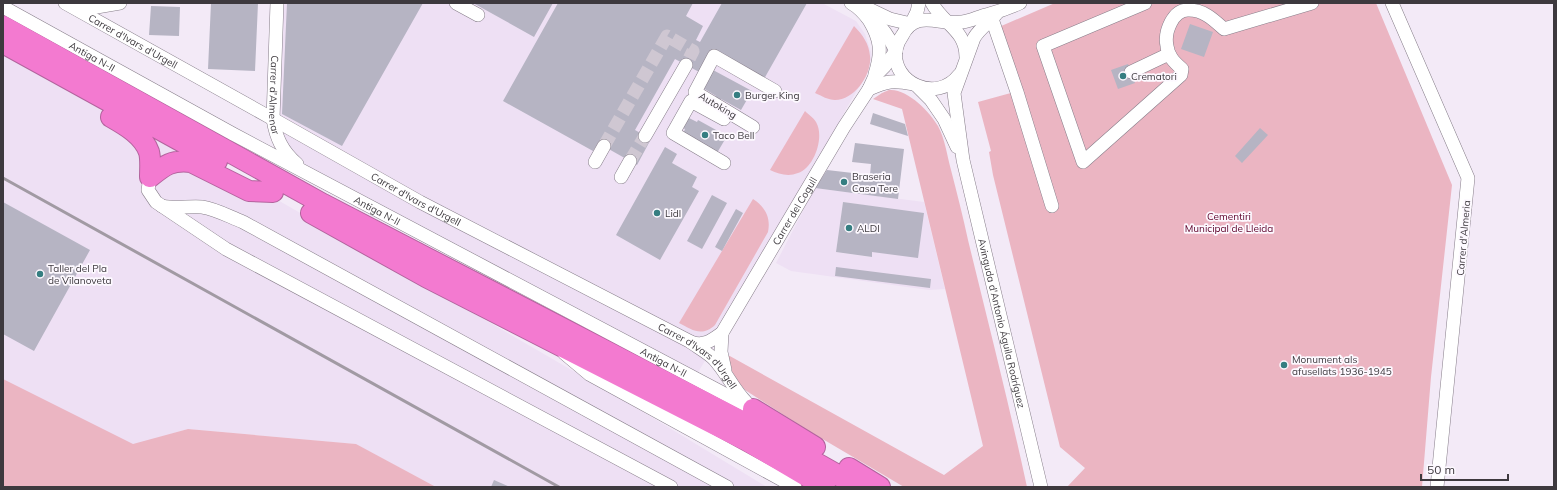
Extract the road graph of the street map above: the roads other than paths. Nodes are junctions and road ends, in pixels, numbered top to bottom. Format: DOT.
graph roads {
  1 [pos="65,3"];
  2 [pos="120,3"];
  3 [pos="277,3"];
  4 [pos="456,3"];
  5 [pos="919,3"];
  6 [pos="932,3"];
  7 [pos="1020,3"];
  8 [pos="1145,3"];
  9 [pos="1312,3"];
  10 [pos="1392,3"];
  11 [pos="863,6"];
  12 [pos="3,7"];
  13 [pos="1185,7"];
  14 [pos="79,10"];
  15 [pos="478,16"];
  16 [pos="994,16"];
  17 [pos="948,23"];
  18 [pos="911,24"];
  19 [pos="3,26"];
  20 [pos="3,43"];
  21 [pos="896,51"];
  22 [pos="1170,54"];
  23 [pos="686,65"];
  24 [pos="964,66"];
  25 [pos="1131,72"];
  26 [pos="60,75"];
  27 [pos="875,76"];
  28 [pos="916,85"];
  29 [pos="869,89"];
  30 [pos="775,90"];
  31 [pos="274,119"];
  32 [pos="645,136"];
  33 [pos="604,146"];
  34 [pos="963,160"];
  35 [pos="630,161"];
  36 [pos="595,162"];
  37 [pos="724,163"];
  38 [pos="308,174"];
  39 [pos="150,177"];
  40 [pos="622,177"];
  41 [pos="273,192"];
  42 [pos="162,206"];
  43 [pos="1052,206"];
  44 [pos="722,333"];
  45 [pos="547,339"];
  46 [pos="689,341"];
  47 [pos="727,376"];
  48 [pos="753,409"];
  49 [pos="671,487"];
  50 [pos="727,487"];
  51 [pos="795,487"];
  52 [pos="826,487"];
  53 [pos="859,487"];
  54 [pos="880,487"];
  55 [pos="1041,487"];
  56 [pos="1437,487"];
  1 -- 14 [label="street, Carrer d'Ivars d'Urgell"];
  2 -- 14 [label="street"];
  3 -- 31 [label="street, Carrer d'Almenar"];
  4 -- 15 [label="street"];
  5 -- 18 [label="street"];
  6 -- 17 [label="street, Avinguda d'Antonio Águila Rodríguez"];
  7 -- 16 [label="street"];
  8 -- 22 [label="street"];
  9 -- 13 [label="street"];
  10 -- 56 [label="street, Carrer d'Almeria"];
  11 -- 18 [label="street"];
  11 -- 21 [label="street, Avinguda d'Antonio Águila Rodríguez"];
  11 -- 27 [label="street"];
  12 -- 38 [label="street, Antiga N-II"];
  13 -- 22 [label="street"];
  14 -- 31 [label="street, Carrer d'Ivars d'Urgell"];
  16 -- 17 [label="street"];
  16 -- 24 [label="street"];
  16 -- 43 [label="street"];
  17 -- 18 [label="street"];
  17 -- 24 [label="street, Avinguda d'Antonio Águila Rodríguez"];
  18 -- 21 [label="street"];
  19 -- 53 [label="highway"];
  20 -- 26 [label="highway"];
  21 -- 27 [label="street, Carrer del Cogull"];
  21 -- 28 [label="street, Avinguda d'Antonio Águila Rodríguez"];
  22 -- 25 [label="street"];
  23 -- 32 [label="street"];
  24 -- 28 [label="street"];
  24 -- 34 [label="street, Avinguda d'Antonio Águila Rodríguez"];
  26 -- 39 [label="highway"];
  26 -- 41 [label="highway"];
  27 -- 29 [label="street, Carrer del Cogull"];
  28 -- 29 [label="street"];
  28 -- 34 [label="street, Avinguda d'Antonio Águila Rodríguez"];
  29 -- 44 [label="street, Carrer del Cogull"];
  30 -- 37 [label="street, Autoking"];
  31 -- 38 [label="street, Carrer d'Almenar"];
  31 -- 46 [label="street, Carrer d'Ivars d'Urgell"];
  33 -- 36 [label="street"];
  34 -- 55 [label="street, Avinguda d'Antonio Águila Rodríguez"];
  35 -- 40 [label="street"];
  38 -- 48 [label="street, Antiga N-II"];
  39 -- 41 [label="highway"];
  39 -- 42 [label="street"];
  41 -- 45 [label="highway"];
  42 -- 49 [label="street"];
  42 -- 50 [label="street"];
  44 -- 46 [label="street"];
  44 -- 47 [label="street"];
  45 -- 51 [label="street"];
  45 -- 52 [label="highway"];
  46 -- 47 [label="street, Carrer d'Ivars d'Urgell"];
  47 -- 48 [label="street, Carrer d'Ivars d'Urgell"];
  48 -- 54 [label="highway"];
}
